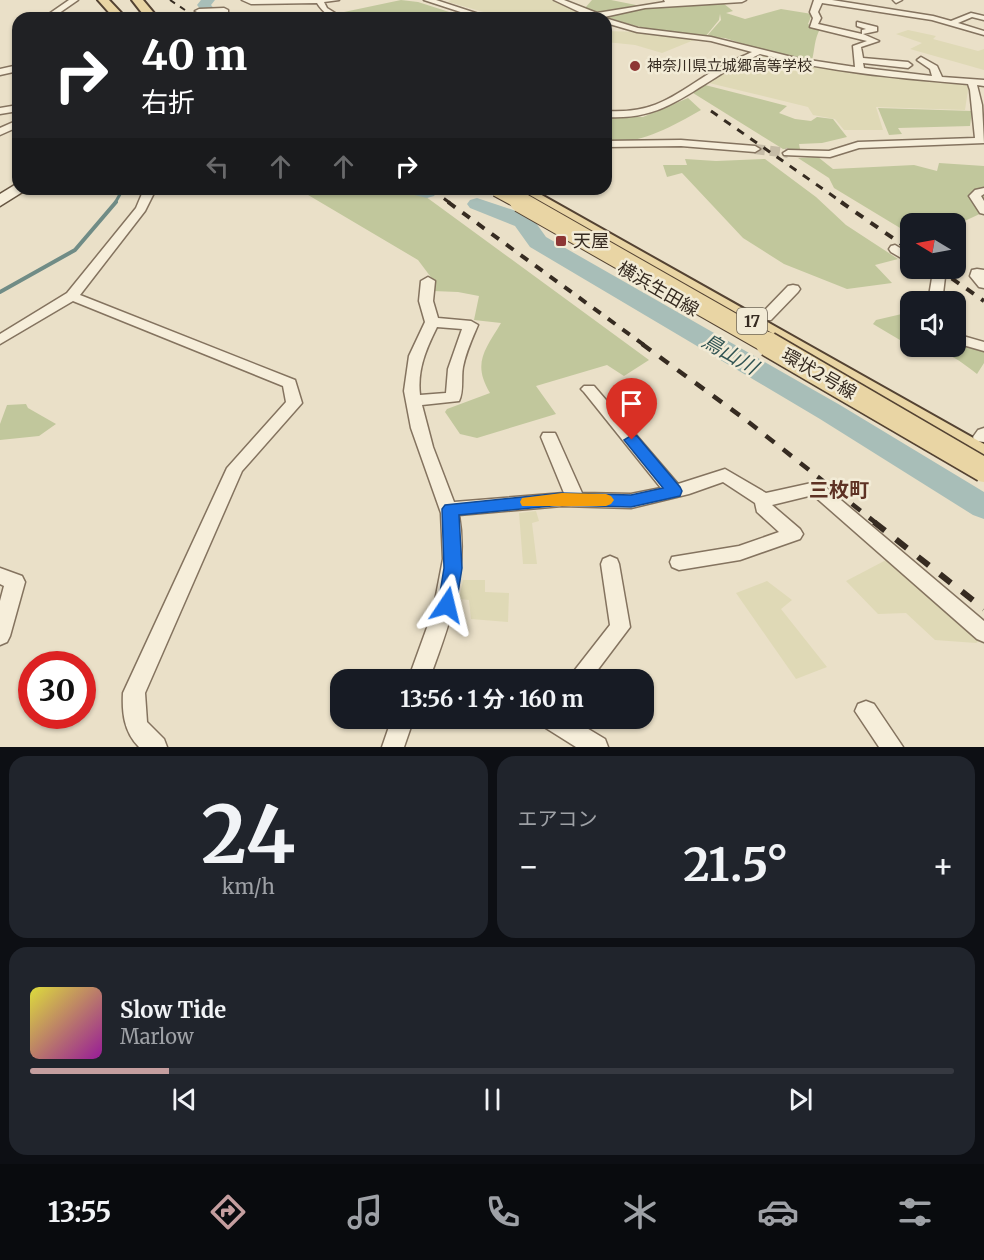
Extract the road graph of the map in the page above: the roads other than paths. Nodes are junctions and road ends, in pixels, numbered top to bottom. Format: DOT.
graph roads {
  1 [pos="74,0"];
  2 [pos="103,0"];
  3 [pos="116,0"];
  4 [pos="127,0"];
  5 [pos="137,0"];
  6 [pos="246,0"];
  7 [pos="335,0"];
  8 [pos="428,0"];
  9 [pos="558,0"];
  10 [pos="742,0"];
  11 [pos="818,0"];
  12 [pos="983,0"];
  13 [pos="324,1"];
  14 [pos="722,1"];
  15 [pos="583,2"];
  16 [pos="669,2"];
  17 [pos="573,7"];
  18 [pos="984,7"];
  19 [pos="56,12"];
  20 [pos="114,12"];
  21 [pos="126,12"];
  22 [pos="136,12"];
  23 [pos="147,12"];
  24 [pos="467,12"];
  25 [pos="586,12"];
  26 [pos="612,14"];
  27 [pos="984,18"];
  28 [pos="612,22"];
  29 [pos="952,23"];
  30 [pos="860,24"];
  31 [pos="612,30"];
  32 [pos="637,30"];
  33 [pos="984,33"];
  34 [pos="856,34"];
  35 [pos="758,52"];
  36 [pos="859,60"];
  37 [pos="921,60"];
  38 [pos="894,63"];
  39 [pos="908,65"];
  40 [pos="860,70"];
  41 [pos="962,71"];
  42 [pos="898,75"];
  43 [pos="938,79"];
  44 [pos="959,81"];
  45 [pos="972,82"];
  46 [pos="984,83"];
  47 [pos="612,114"];
  48 [pos="982,141"];
  49 [pos="612,144"];
  50 [pos="755,148"];
  51 [pos="788,153"];
  52 [pos="984,191"];
  53 [pos="147,195"];
  54 [pos="496,195"];
  55 [pos="508,195"];
  56 [pos="530,195"];
  57 [pos="547,195"];
  58 [pos="984,211"];
  59 [pos="895,249"];
  60 [pos="900,252"];
  61 [pos="984,274"];
  62 [pos="428,281"];
  63 [pos="984,284"];
  64 [pos="794,289"];
  65 [pos="72,296"];
  66 [pos="766,317"];
  67 [pos="432,322"];
  68 [pos="0,340"];
  69 [pos="966,341"];
  70 [pos="984,347"];
  71 [pos="589,389"];
  72 [pos="413,400"];
  73 [pos="549,437"];
  74 [pos="983,441"];
  75 [pos="984,470"];
  76 [pos="984,483"];
  77 [pos="674,491"];
  78 [pos="576,499"];
  79 [pos="764,500"];
  80 [pos="451,509"];
  81 [pos="679,562"];
  82 [pos="610,564"];
  83 [pos="0,576"];
  84 [pos="984,633"];
  85 [pos="0,636"];
  86 [pos="422,669"];
  87 [pos="586,669"];
  88 [pos="866,711"];
  89 [pos="399,729"];
  90 [pos="567,729"];
  91 [pos="156,747"];
  92 [pos="393,747"];
  93 [pos="597,747"];
  94 [pos="892,747"];
  1 -- 19 [label="street"];
  2 -- 20 [label="main road"];
  3 -- 21 [label="main road"];
  4 -- 22 [label="main road"];
  5 -- 23 [label="main road"];
  6 -- 13 [label="street"];
  7 -- 13 [label="street"];
  8 -- 24 [label="street"];
  9 -- 17 [label="street"];
  10 -- 14 [label="street"];
  11 -- 29 [label="street"];
  11 -- 34 [label="street"];
  12 -- 18 [label="street"];
  14 -- 16 [label="street"];
  15 -- 17 [label="street"];
  16 -- 26 [label="street"];
  17 -- 25 [label="street"];
  27 -- 29 [label="street"];
  28 -- 32 [label="street"];
  29 -- 33 [label="street"];
  30 -- 34 [label="street"];
  31 -- 32 [label="street"];
  32 -- 35 [label="street"];
  34 -- 36 [label="street"];
  35 -- 40 [label="street"];
  35 -- 47 [label="street"];
  36 -- 38 [label="street"];
  36 -- 40 [label="street"];
  37 -- 43 [label="street"];
  38 -- 39 [label="street"];
  38 -- 42 [label="street"];
  40 -- 42 [label="street"];
  41 -- 44 [label="street"];
  42 -- 43 [label="street"];
  43 -- 44 [label="street"];
  44 -- 45 [label="street"];
  45 -- 46 [label="street"];
  45 -- 48 [label="street"];
  48 -- 51 [label="street"];
  49 -- 50 [label="street"];
  52 -- 58 [label="street"];
  53 -- 65 [label="street"];
  54 -- 76 [label="main road, 横浜生田線"];
  55 -- 75 [label="main road, 環状2号線 / 17, bridge"];
  56 -- 74 [label="main road, 環状2号線 / 17"];
  57 -- 66 [label="main road, 横浜生田線"];
  59 -- 60 [label="street"];
  61 -- 63 [label="street"];
  62 -- 67 [label="street"];
  64 -- 66 [label="street"];
  65 -- 68 [label="street"];
  65 -- 91 [label="street"];
  66 -- 74 [label="main road, 横浜生田線"];
  67 -- 72 [label="street"];
  67 -- 72 [label="street"];
  69 -- 70 [label="street"];
  71 -- 77 [label="street"];
  72 -- 80 [label="street"];
  73 -- 78 [label="street"];
  77 -- 78 [label="street"];
  77 -- 79 [label="street"];
  78 -- 80 [label="street"];
  79 -- 81 [label="street"];
  79 -- 84 [label="street"];
  80 -- 86 [label="street"];
  82 -- 87 [label="street"];
  83 -- 85 [label="street"];
  88 -- 94 [label="street"];
  89 -- 92 [label="street"];
  90 -- 93 [label="street"];
}
